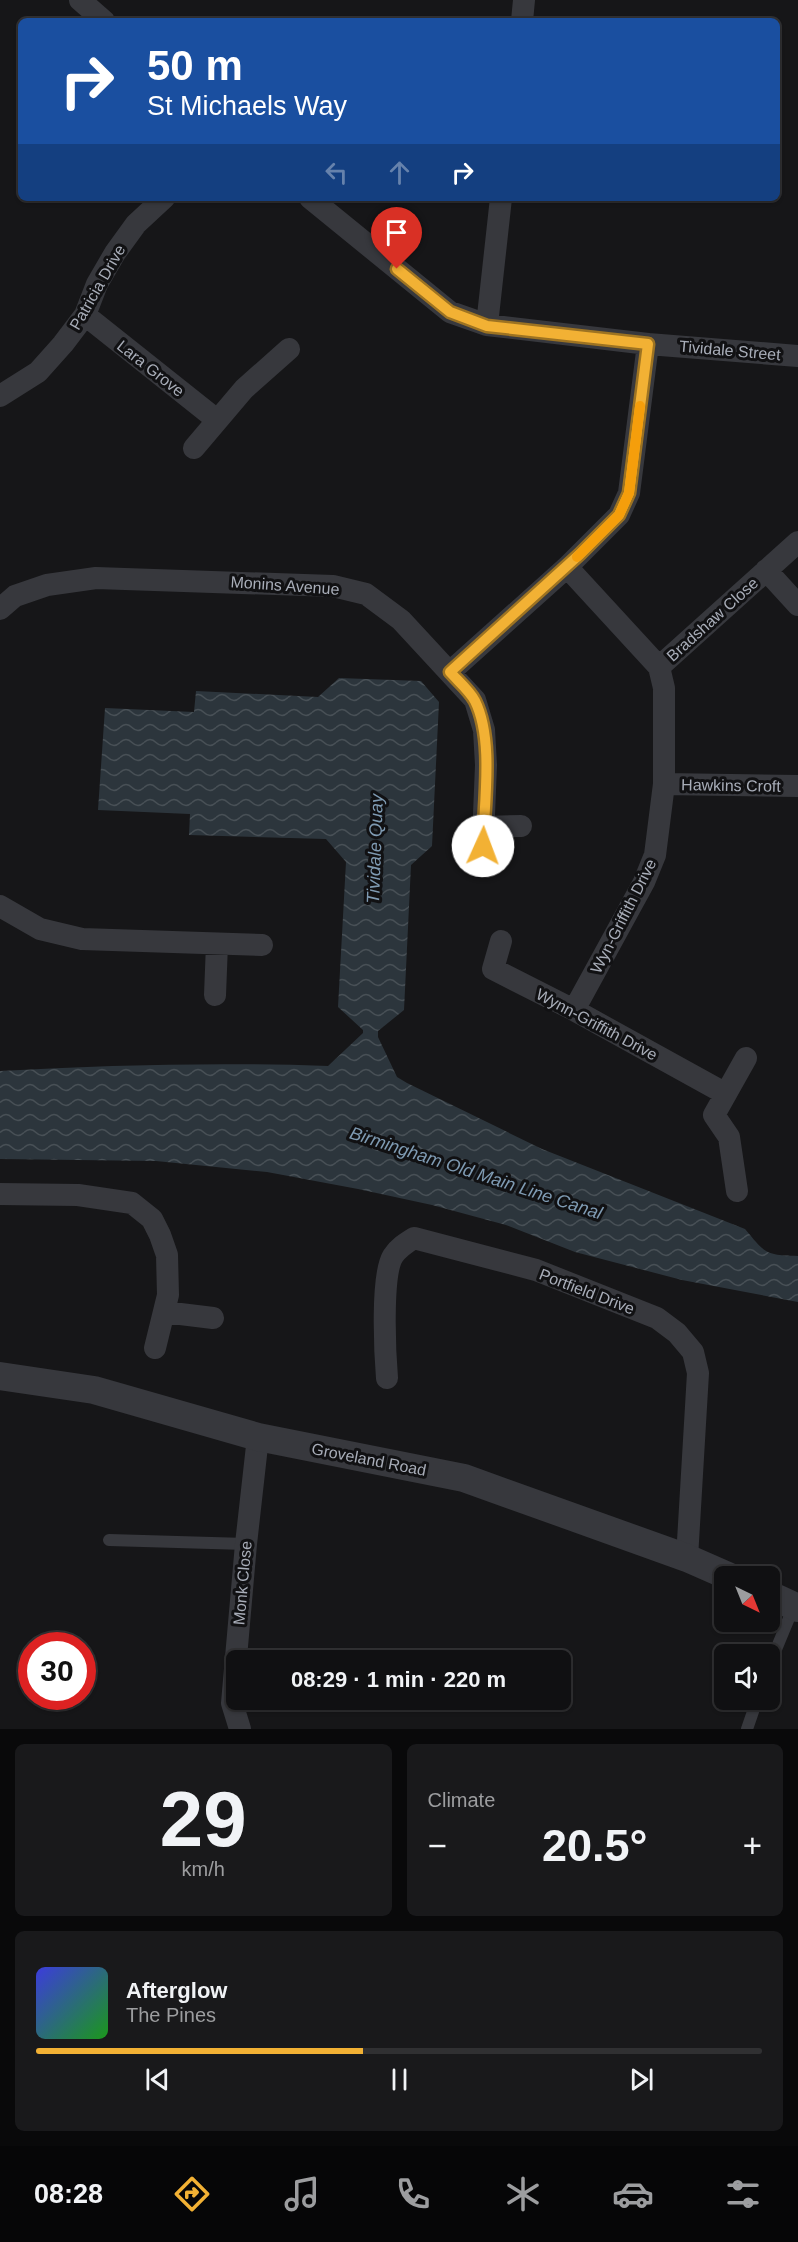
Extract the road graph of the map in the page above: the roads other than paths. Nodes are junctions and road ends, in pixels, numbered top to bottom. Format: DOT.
graph roads {
  1 [pos="80,0"];
  2 [pos="524,0"];
  3 [pos="101,18"];
  4 [pos="522,18"];
  5 [pos="161,201"];
  6 [pos="314,201"];
  7 [pos="501,201"];
  8 [pos="85,315"];
  9 [pos="487,326"];
  10 [pos="648,344"];
  11 [pos="289,349"];
  12 [pos="798,356"];
  13 [pos="0,396"];
  14 [pos="217,420"];
  15 [pos="194,448"];
  16 [pos="798,542"];
  17 [pos="567,567"];
  18 [pos="766,570"];
  19 [pos="798,605"];
  20 [pos="0,609"];
  21 [pos="659,668"];
  22 [pos="450,672"];
  23 [pos="664,784"];
  24 [pos="798,786"];
  25 [pos="521,826"];
  26 [pos="483,827"];
  27 [pos="482,864"];
  28 [pos="1,908"];
  29 [pos="501,940"];
  30 [pos="217,944"];
  31 [pos="262,945"];
  32 [pos="215,995"];
  33 [pos="574,1010"];
  34 [pos="746,1058"];
  35 [pos="726,1094"];
  36 [pos="736,1191"];
  37 [pos="0,1194"];
  38 [pos="164,1312"];
  39 [pos="213,1318"];
  40 [pos="155,1348"];
  41 [pos="0,1376"];
  42 [pos="387,1378"];
  43 [pos="258,1437"];
  44 [pos="109,1540"];
  45 [pos="246,1544"];
  46 [pos="687,1558"];
  47 [pos="714,1570"];
  48 [pos="787,1603"];
  49 [pos="776,1644"];
  50 [pos="754,1710"];
  51 [pos="240,1729"];
  52 [pos="747,1729"];
  1 -- 3 [label="street"];
  2 -- 4 [label="street"];
  5 -- 8 [label="street, Patricia Drive"];
  6 -- 9 [label="street, Tividale Street"];
  7 -- 9 [label="street"];
  8 -- 13 [label="street, Patricia Drive"];
  8 -- 14 [label="street, Lara Grove"];
  9 -- 10 [label="street, Tividale Street"];
  10 -- 12 [label="street, Tividale Street"];
  10 -- 17 [label="street"];
  11 -- 14 [label="street"];
  14 -- 15 [label="street"];
  16 -- 18 [label="street, Bradshaw Close"];
  17 -- 21 [label="street"];
  17 -- 22 [label="street"];
  18 -- 19 [label="street, Bradshaw Close"];
  18 -- 21 [label="street, Bradshaw Close"];
  20 -- 22 [label="street, Monins Avenue"];
  21 -- 23 [label="street, Wyn-Griffith Drive"];
  22 -- 26 [label="street, Monins Avenue"];
  23 -- 24 [label="street, Hawkins Croft"];
  23 -- 33 [label="street, Wyn-Griffith Drive"];
  25 -- 26 [label="street"];
  26 -- 27 [label="street, Monins Avenue"];
  28 -- 30 [label="street"];
  29 -- 33 [label="street, Wynn-Griffith Drive"];
  30 -- 31 [label="street"];
  30 -- 32 [label="street"];
  33 -- 35 [label="street, Wynn-Griffith Drive"];
  34 -- 35 [label="street"];
  35 -- 36 [label="street"];
  37 -- 38 [label="street"];
  38 -- 39 [label="street"];
  38 -- 40 [label="street"];
  41 -- 43 [label="street, Groveland Road"];
  42 -- 46 [label="street, Portfield Drive"];
  43 -- 45 [label="street, Monk Close"];
  43 -- 46 [label="street, Groveland Road"];
  44 -- 45 [label="lane"];
  45 -- 51 [label="street, Monk Close"];
  46 -- 47 [label="street, Groveland Road"];
  48 -- 49 [label="lane"];
  50 -- 52 [label="lane"];
}
